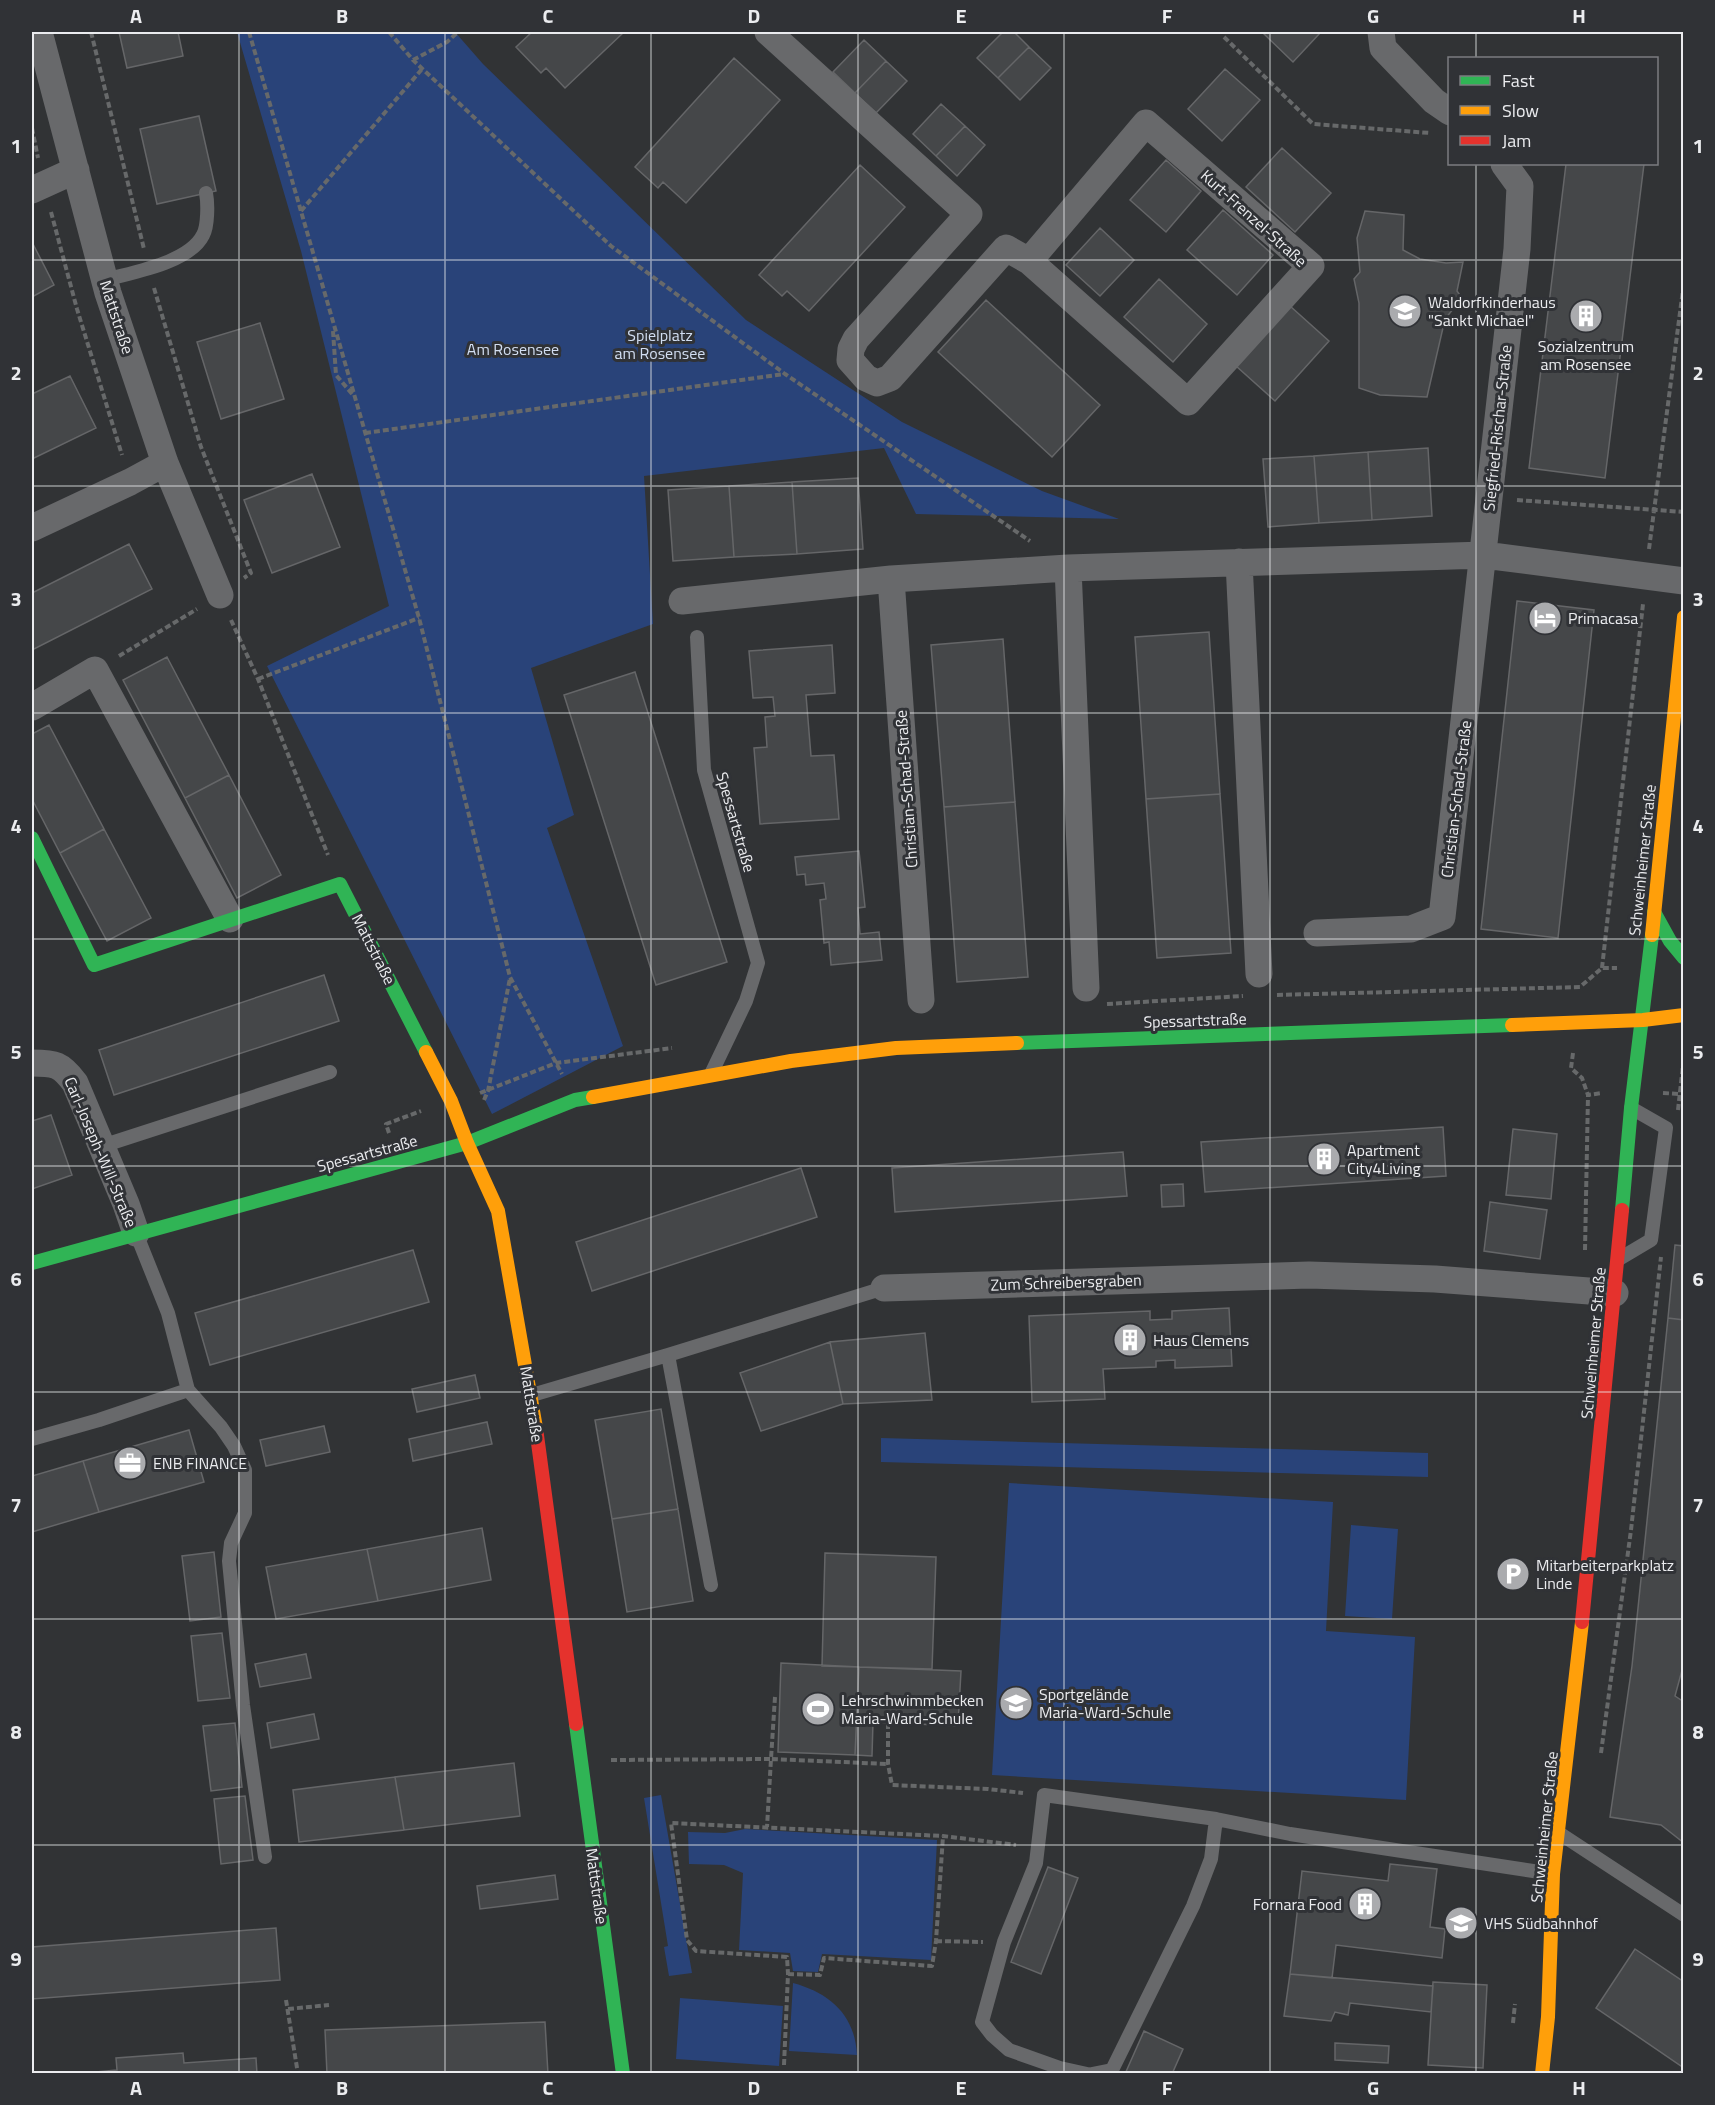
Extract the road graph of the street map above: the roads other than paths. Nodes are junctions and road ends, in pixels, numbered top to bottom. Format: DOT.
graph roads {
  1 [pos="39,32"];
  2 [pos="768,32"];
  3 [pos="1381,32"];
  4 [pos="1444,123"];
  5 [pos="1505,165"];
  6 [pos="76,170"];
  7 [pos="38,187"];
  8 [pos="206,194"];
  9 [pos="1029,261"];
  10 [pos="105,280"];
  11 [pos="165,463"];
  12 [pos="32,528"];
  13 [pos="1484,555"];
  14 [pos="1239,562"];
  15 [pos="1068,568"];
  16 [pos="891,579"];
  17 [pos="1683,581"];
  18 [pos="220,595"];
  19 [pos="682,601"];
  20 [pos="1683,617"];
  21 [pos="697,637"];
  22 [pos="1682,649"];
  23 [pos="32,707"];
  24 [pos="32,838"];
  25 [pos="1654,912"];
  26 [pos="230,919"];
  27 [pos="1317,933"];
  28 [pos="1683,958"];
  29 [pos="1259,974"];
  30 [pos="1086,988"];
  31 [pos="921,1000"];
  32 [pos="1683,1015"];
  33 [pos="1643,1020"];
  34 [pos="32,1063"];
  35 [pos="330,1072"];
  36 [pos="710,1076"];
  37 [pos="1631,1108"];
  38 [pos="467,1143"];
  39 [pos="102,1146"];
  40 [pos="136,1233"];
  41 [pos="1617,1260"];
  42 [pos="32,1263"];
  43 [pos="885,1288"];
  44 [pos="1615,1293"];
  45 [pos="668,1355"];
  46 [pos="188,1390"];
  47 [pos="532,1395"];
  48 [pos="32,1439"];
  49 [pos="711,1585"];
  50 [pos="1216,1819"];
  51 [pos="1557,1832"];
  52 [pos="266,1857"];
  53 [pos="1553,1874"];
  54 [pos="1683,1915"];
  55 [pos="623,2073"];
  56 [pos="1087,2073"];
  57 [pos="1092,2073"];
  58 [pos="1542,2073"];
  1 -- 6 [label="street, Mattstraße"];
  2 -- 9 [label="street, Kurt-Frenzel-Straße"];
  3 -- 4 [label="street"];
  5 -- 13 [label="street, Siegfried-Rischar-Straße"];
  6 -- 7 [label="street"];
  6 -- 10 [label="street, Mattstraße"];
  8 -- 10 [label="lane"];
  9 -- 9 [label="street, Kurt-Frenzel-Straße"];
  10 -- 11 [label="street, Mattstraße"];
  11 -- 12 [label="street"];
  11 -- 18 [label="street, Mattstraße"];
  13 -- 14 [label="street"];
  13 -- 17 [label="street"];
  13 -- 27 [label="street, Christian-Schad-Straße"];
  14 -- 15 [label="street"];
  14 -- 29 [label="street"];
  15 -- 16 [label="street"];
  15 -- 30 [label="street"];
  16 -- 19 [label="street"];
  16 -- 31 [label="street, Christian-Schad-Straße"];
  20 -- 22 [label="street, Schweinheimer Straße"];
  21 -- 36 [label="lane, Spessartstraße"];
  22 -- 25 [label="street, Schweinheimer Straße"];
  23 -- 26 [label="street"];
  24 -- 26 [label="street"];
  25 -- 28 [label="street"];
  25 -- 33 [label="street, Schweinheimer Straße"];
  26 -- 38 [label="street, Mattstraße"];
  32 -- 33 [label="street, Spessartstraße"];
  33 -- 36 [label="street, Spessartstraße"];
  33 -- 37 [label="street, Schweinheimer Straße"];
  34 -- 39 [label="street, Carl-Joseph-Will-Straße"];
  35 -- 39 [label="lane"];
  36 -- 38 [label="street, Spessartstraße"];
  37 -- 41 [label="street, Schweinheimer Straße"];
  37 -- 41 [label="lane"];
  38 -- 40 [label="street, Spessartstraße"];
  38 -- 47 [label="street, Mattstraße"];
  39 -- 40 [label="street, Carl-Joseph-Will-Straße"];
  40 -- 42 [label="street, Spessartstraße"];
  40 -- 46 [label="lane"];
  41 -- 44 [label="street, Schweinheimer Straße"];
  43 -- 44 [label="street, Zum Schreibersgraben"];
  43 -- 45 [label="lane, Zum Schreibersgraben"];
  44 -- 51 [label="street, Schweinheimer Straße"];
  45 -- 47 [label="lane, Zum Schreibersgraben"];
  45 -- 49 [label="lane"];
  46 -- 48 [label="lane"];
  46 -- 52 [label="lane"];
  47 -- 55 [label="street, Mattstraße"];
  50 -- 53 [label="lane"];
  50 -- 56 [label="lane"];
  50 -- 57 [label="lane"];
  51 -- 53 [label="street, Schweinheimer Straße"];
  51 -- 54 [label="lane"];
  53 -- 58 [label="street, Schweinheimer Straße"];
}
